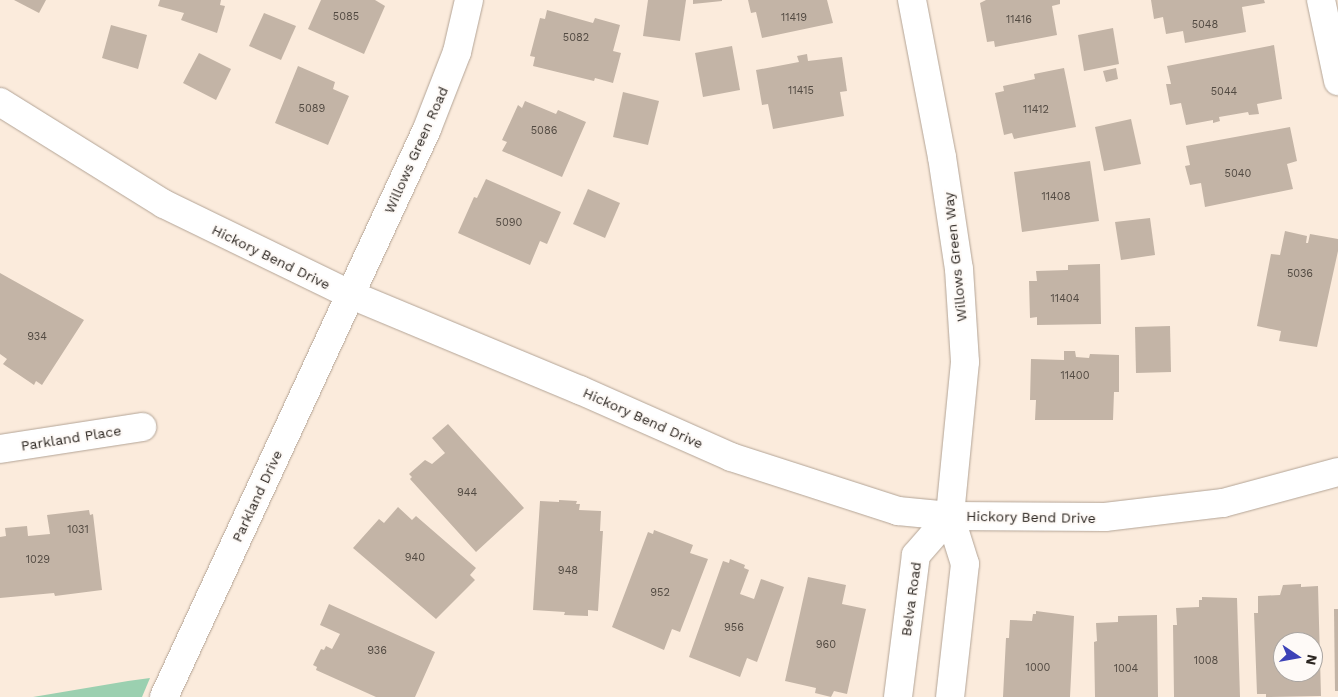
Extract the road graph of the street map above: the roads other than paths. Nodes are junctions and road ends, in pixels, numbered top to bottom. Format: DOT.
graph roads {
  1 [pos="469,0"];
  2 [pos="912,0"];
  3 [pos="1321,0"];
  4 [pos="1338,81"];
  5 [pos="0,102"];
  6 [pos="349,294"];
  7 [pos="142,427"];
  8 [pos="0,450"];
  9 [pos="1338,472"];
  10 [pos="950,516"];
  11 [pos="164,697"];
  12 [pos="898,697"];
  13 [pos="950,697"];
  1 -- 6 [label="street, Willows Green Road"];
  2 -- 10 [label="street, Willows Green Way"];
  3 -- 4 [label="street"];
  5 -- 6 [label="street, Hickory Bend Drive"];
  6 -- 10 [label="street, Hickory Bend Drive"];
  6 -- 11 [label="street, Parkland Drive"];
  7 -- 8 [label="street, Parkland Place"];
  9 -- 10 [label="street, Hickory Bend Drive"];
  10 -- 12 [label="street, Belva Road"];
  10 -- 13 [label="street"];
}
